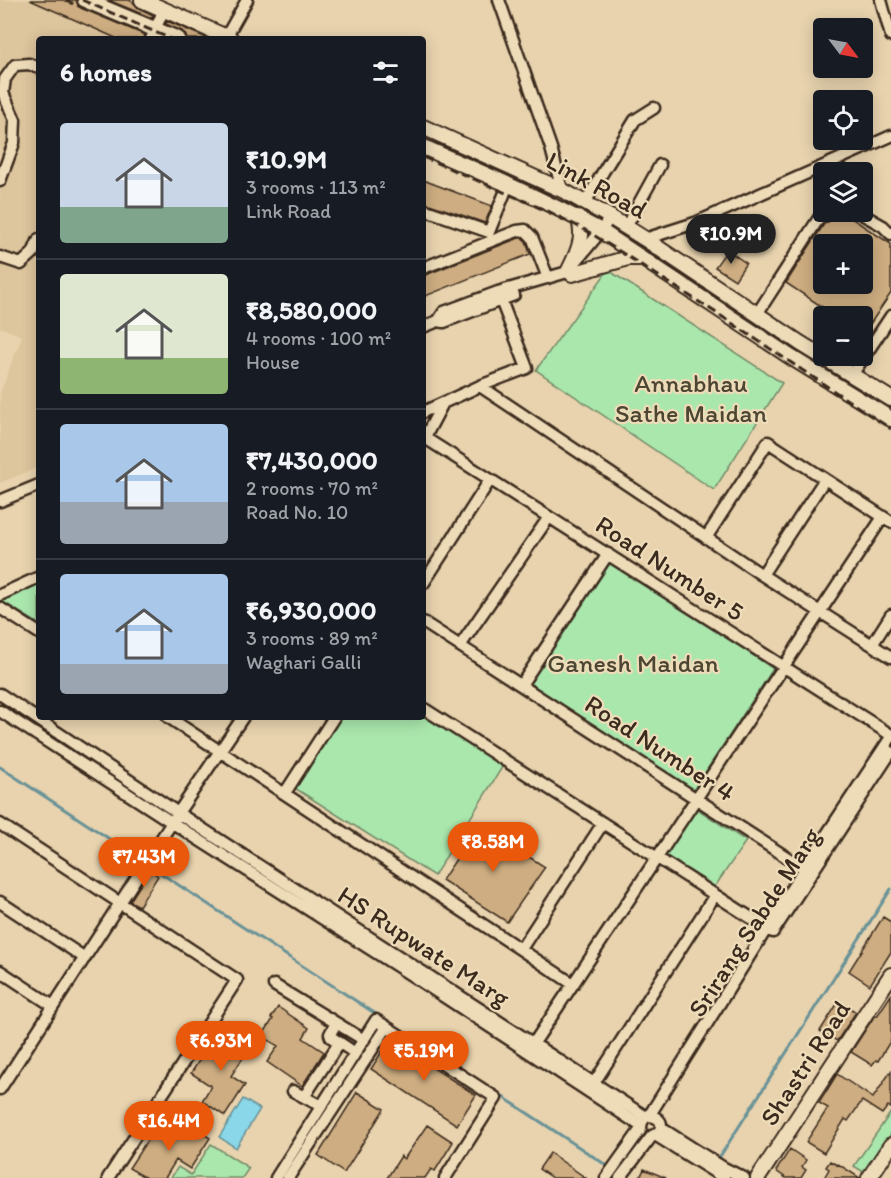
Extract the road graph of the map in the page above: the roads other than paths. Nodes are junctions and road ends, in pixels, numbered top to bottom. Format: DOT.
graph roads {
  1 [pos="85,0"];
  2 [pos="142,0"];
  3 [pos="247,0"];
  4 [pos="499,0"];
  5 [pos="881,0"];
  6 [pos="164,9"];
  7 [pos="153,34"];
  8 [pos="224,36"];
  9 [pos="229,36"];
  10 [pos="891,36"];
  11 [pos="36,67"];
  12 [pos="654,108"];
  13 [pos="426,128"];
  14 [pos="891,136"];
  15 [pos="426,148"];
  16 [pos="488,156"];
  17 [pos="660,165"];
  18 [pos="480,171"];
  19 [pos="0,181"];
  20 [pos="508,185"];
  21 [pos="562,190"];
  22 [pos="585,203"];
  23 [pos="426,210"];
  24 [pos="578,218"];
  25 [pos="873,220"];
  26 [pos="617,222"];
  27 [pos="816,222"];
  28 [pos="603,232"];
  29 [pos="891,234"];
  30 [pos="490,237"];
  31 [pos="645,239"];
  32 [pos="36,246"];
  33 [pos="0,257"];
  34 [pos="642,258"];
  35 [pos="426,267"];
  36 [pos="571,272"];
  37 [pos="548,278"];
  38 [pos="500,296"];
  39 [pos="757,314"];
  40 [pos="891,316"];
  41 [pos="426,326"];
  42 [pos="852,375"];
  43 [pos="480,386"];
  44 [pos="891,399"];
  45 [pos="443,404"];
  46 [pos="426,411"];
  47 [pos="891,419"];
  48 [pos="426,436"];
  49 [pos="426,441"];
  50 [pos="825,479"];
  51 [pos="490,480"];
  52 [pos="36,486"];
  53 [pos="0,501"];
  54 [pos="549,517"];
  55 [pos="887,519"];
  56 [pos="706,538"];
  57 [pos="608,554"];
  58 [pos="762,575"];
  59 [pos="36,578"];
  60 [pos="426,579"];
  61 [pos="0,595"];
  62 [pos="0,608"];
  63 [pos="819,613"];
  64 [pos="891,615"];
  65 [pos="426,624"];
  66 [pos="36,631"];
  67 [pos="872,645"];
  68 [pos="460,646"];
  69 [pos="891,657"];
  70 [pos="783,667"];
  71 [pos="521,685"];
  72 [pos="0,694"];
  73 [pos="426,710"];
  74 [pos="0,711"];
  75 [pos="36,720"];
  76 [pos="37,720"];
  77 [pos="173,720"];
  78 [pos="241,720"];
  79 [pos="332,720"];
  80 [pos="891,736"];
  81 [pos="220,750"];
  82 [pos="891,752"];
  83 [pos="285,793"];
  84 [pos="858,794"];
  85 [pos="696,799"];
  86 [pos="175,818"];
  87 [pos="603,823"];
  88 [pos="0,825"];
  89 [pos="657,858"];
  90 [pos="808,871"];
  91 [pos="715,895"];
  92 [pos="0,902"];
  93 [pos="120,903"];
  94 [pos="770,931"];
  95 [pos="521,949"];
  96 [pos="85,958"];
  97 [pos="0,971"];
  98 [pos="891,975"];
  99 [pos="573,984"];
  100 [pos="274,985"];
  101 [pos="53,1006"];
  102 [pos="336,1023"];
  103 [pos="387,1027"];
  104 [pos="364,1040"];
  105 [pos="339,1043"];
  106 [pos="531,1048"];
  107 [pos="355,1053"];
  108 [pos="345,1068"];
  109 [pos="356,1075"];
  110 [pos="594,1083"];
  111 [pos="0,1089"];
  112 [pos="293,1091"];
  113 [pos="603,1095"];
  114 [pos="304,1097"];
  115 [pos="321,1106"];
  116 [pos="647,1121"];
  117 [pos="656,1133"];
  118 [pos="303,1145"];
  119 [pos="891,1145"];
  120 [pos="615,1174"];
  121 [pos="723,1174"];
  122 [pos="108,1178"];
  123 [pos="276,1178"];
  124 [pos="288,1178"];
  125 [pos="445,1178"];
  126 [pos="744,1178"];
  127 [pos="758,1178"];
  128 [pos="869,1178"];
  1 -- 7 [label="main road"];
  2 -- 6 [label="main road"];
  3 -- 9 [label="street"];
  4 -- 21 [label="street"];
  5 -- 10 [label="street"];
  6 -- 7 [label="street"];
  6 -- 8 [label="main road"];
  11 -- 19 [label="street"];
  12 -- 22 [label="street"];
  13 -- 16 [label="main road, Link Road"];
  14 -- 31 [label="street"];
  15 -- 18 [label="main road, Link Road"];
  16 -- 18 [label="main road"];
  16 -- 21 [label="main road, Link Road"];
  17 -- 26 [label="street"];
  18 -- 20 [label="main road, Link Road"];
  20 -- 24 [label="main road, Link Road"];
  20 -- 30 [label="street"];
  21 -- 22 [label="main road, Link Road"];
  22 -- 26 [label="main road, Link Road"];
  23 -- 30 [label="street"];
  24 -- 28 [label="main road, Link Road"];
  24 -- 36 [label="main road"];
  25 -- 29 [label="street"];
  26 -- 28 [label="street"];
  26 -- 31 [label="main road, Link Road"];
  27 -- 39 [label="street"];
  28 -- 34 [label="main road, Link Road"];
  28 -- 36 [label="street"];
  30 -- 35 [label="street"];
  30 -- 37 [label="street"];
  31 -- 39 [label="main road, Link Road"];
  32 -- 33 [label="street"];
  34 -- 36 [label="main road"];
  34 -- 47 [label="main road, Link Road"];
  36 -- 37 [label="street"];
  36 -- 38 [label="street"];
  37 -- 38 [label="street"];
  38 -- 41 [label="street"];
  38 -- 43 [label="street"];
  39 -- 42 [label="main road, Link Road"];
  40 -- 42 [label="street"];
  42 -- 44 [label="main road, Link Road"];
  43 -- 45 [label="street"];
  43 -- 56 [label="street"];
  45 -- 46 [label="street"];
  45 -- 48 [label="street"];
  49 -- 51 [label="street, Road Number 5"];
  50 -- 55 [label="street"];
  50 -- 56 [label="street"];
  50 -- 58 [label="street"];
  51 -- 54 [label="street, Road Number 5"];
  51 -- 60 [label="street"];
  52 -- 53 [label="street"];
  54 -- 57 [label="street, Road Number 5"];
  54 -- 68 [label="street"];
  55 -- 63 [label="street"];
  56 -- 58 [label="street"];
  57 -- 70 [label="street, Road Number 5"];
  57 -- 71 [label="street"];
  58 -- 63 [label="street"];
  59 -- 61 [label="street"];
  62 -- 66 [label="street"];
  63 -- 67 [label="street"];
  63 -- 70 [label="street"];
  64 -- 67 [label="street"];
  65 -- 68 [label="street, Road Number 4"];
  67 -- 69 [label="street"];
  68 -- 71 [label="street, Road Number 4"];
  70 -- 80 [label="street, Road Number 5"];
  70 -- 85 [label="street"];
  71 -- 85 [label="street, Road Number 4"];
  72 -- 75 [label="street"];
  73 -- 87 [label="street"];
  74 -- 86 [label="street"];
  76 -- 86 [label="street"];
  77 -- 81 [label="street"];
  78 -- 81 [label="street"];
  79 -- 83 [label="street"];
  80 -- 84 [label="street"];
  81 -- 83 [label="street"];
  81 -- 86 [label="street"];
  82 -- 84 [label="street, Srirang Sabde Marg"];
  83 -- 95 [label="street"];
  84 -- 90 [label="street, Srirang Sabde Marg"];
  85 -- 89 [label="street"];
  85 -- 90 [label="street, Road Number 4"];
  86 -- 93 [label="street"];
  86 -- 106 [label="street, HS Rupwate Marg"];
  87 -- 89 [label="street"];
  87 -- 95 [label="street"];
  88 -- 93 [label="street"];
  89 -- 91 [label="street"];
  89 -- 99 [label="street"];
  90 -- 94 [label="street, Srirang Sabde Marg"];
  91 -- 94 [label="street"];
  91 -- 110 [label="street"];
  92 -- 96 [label="street"];
  93 -- 96 [label="street"];
  93 -- 122 [label="street"];
  94 -- 116 [label="street, Srirang Sabde Marg"];
  95 -- 99 [label="street"];
  96 -- 101 [label="street"];
  97 -- 101 [label="street"];
  98 -- 127 [label="main road, Shastri Road"];
  99 -- 106 [label="street"];
  100 -- 102 [label="street"];
  101 -- 111 [label="street"];
  102 -- 104 [label="street"];
  102 -- 105 [label="street"];
  103 -- 104 [label="street"];
  103 -- 109 [label="street"];
  103 -- 125 [label="street"];
  104 -- 107 [label="street"];
  105 -- 107 [label="street"];
  105 -- 114 [label="street"];
  106 -- 110 [label="street, HS Rupwate Marg"];
  106 -- 113 [label="street"];
  107 -- 108 [label="street"];
  108 -- 109 [label="street"];
  108 -- 115 [label="street"];
  109 -- 118 [label="street"];
  110 -- 113 [label="street, HS Rupwate Marg"];
  112 -- 114 [label="street"];
  113 -- 116 [label="street, HS Rupwate Marg"];
  114 -- 115 [label="street"];
  115 -- 118 [label="street"];
  116 -- 117 [label="street, HS Rupwate Marg"];
  116 -- 117 [label="street"];
  116 -- 120 [label="street, Srirang Sabde Marg"];
  117 -- 120 [label="street"];
  117 -- 121 [label="street, HS Rupwate Marg"];
  118 -- 123 [label="street"];
  118 -- 124 [label="street"];
  119 -- 128 [label="main road"];
  121 -- 126 [label="street, HS Rupwate Marg"];
}
